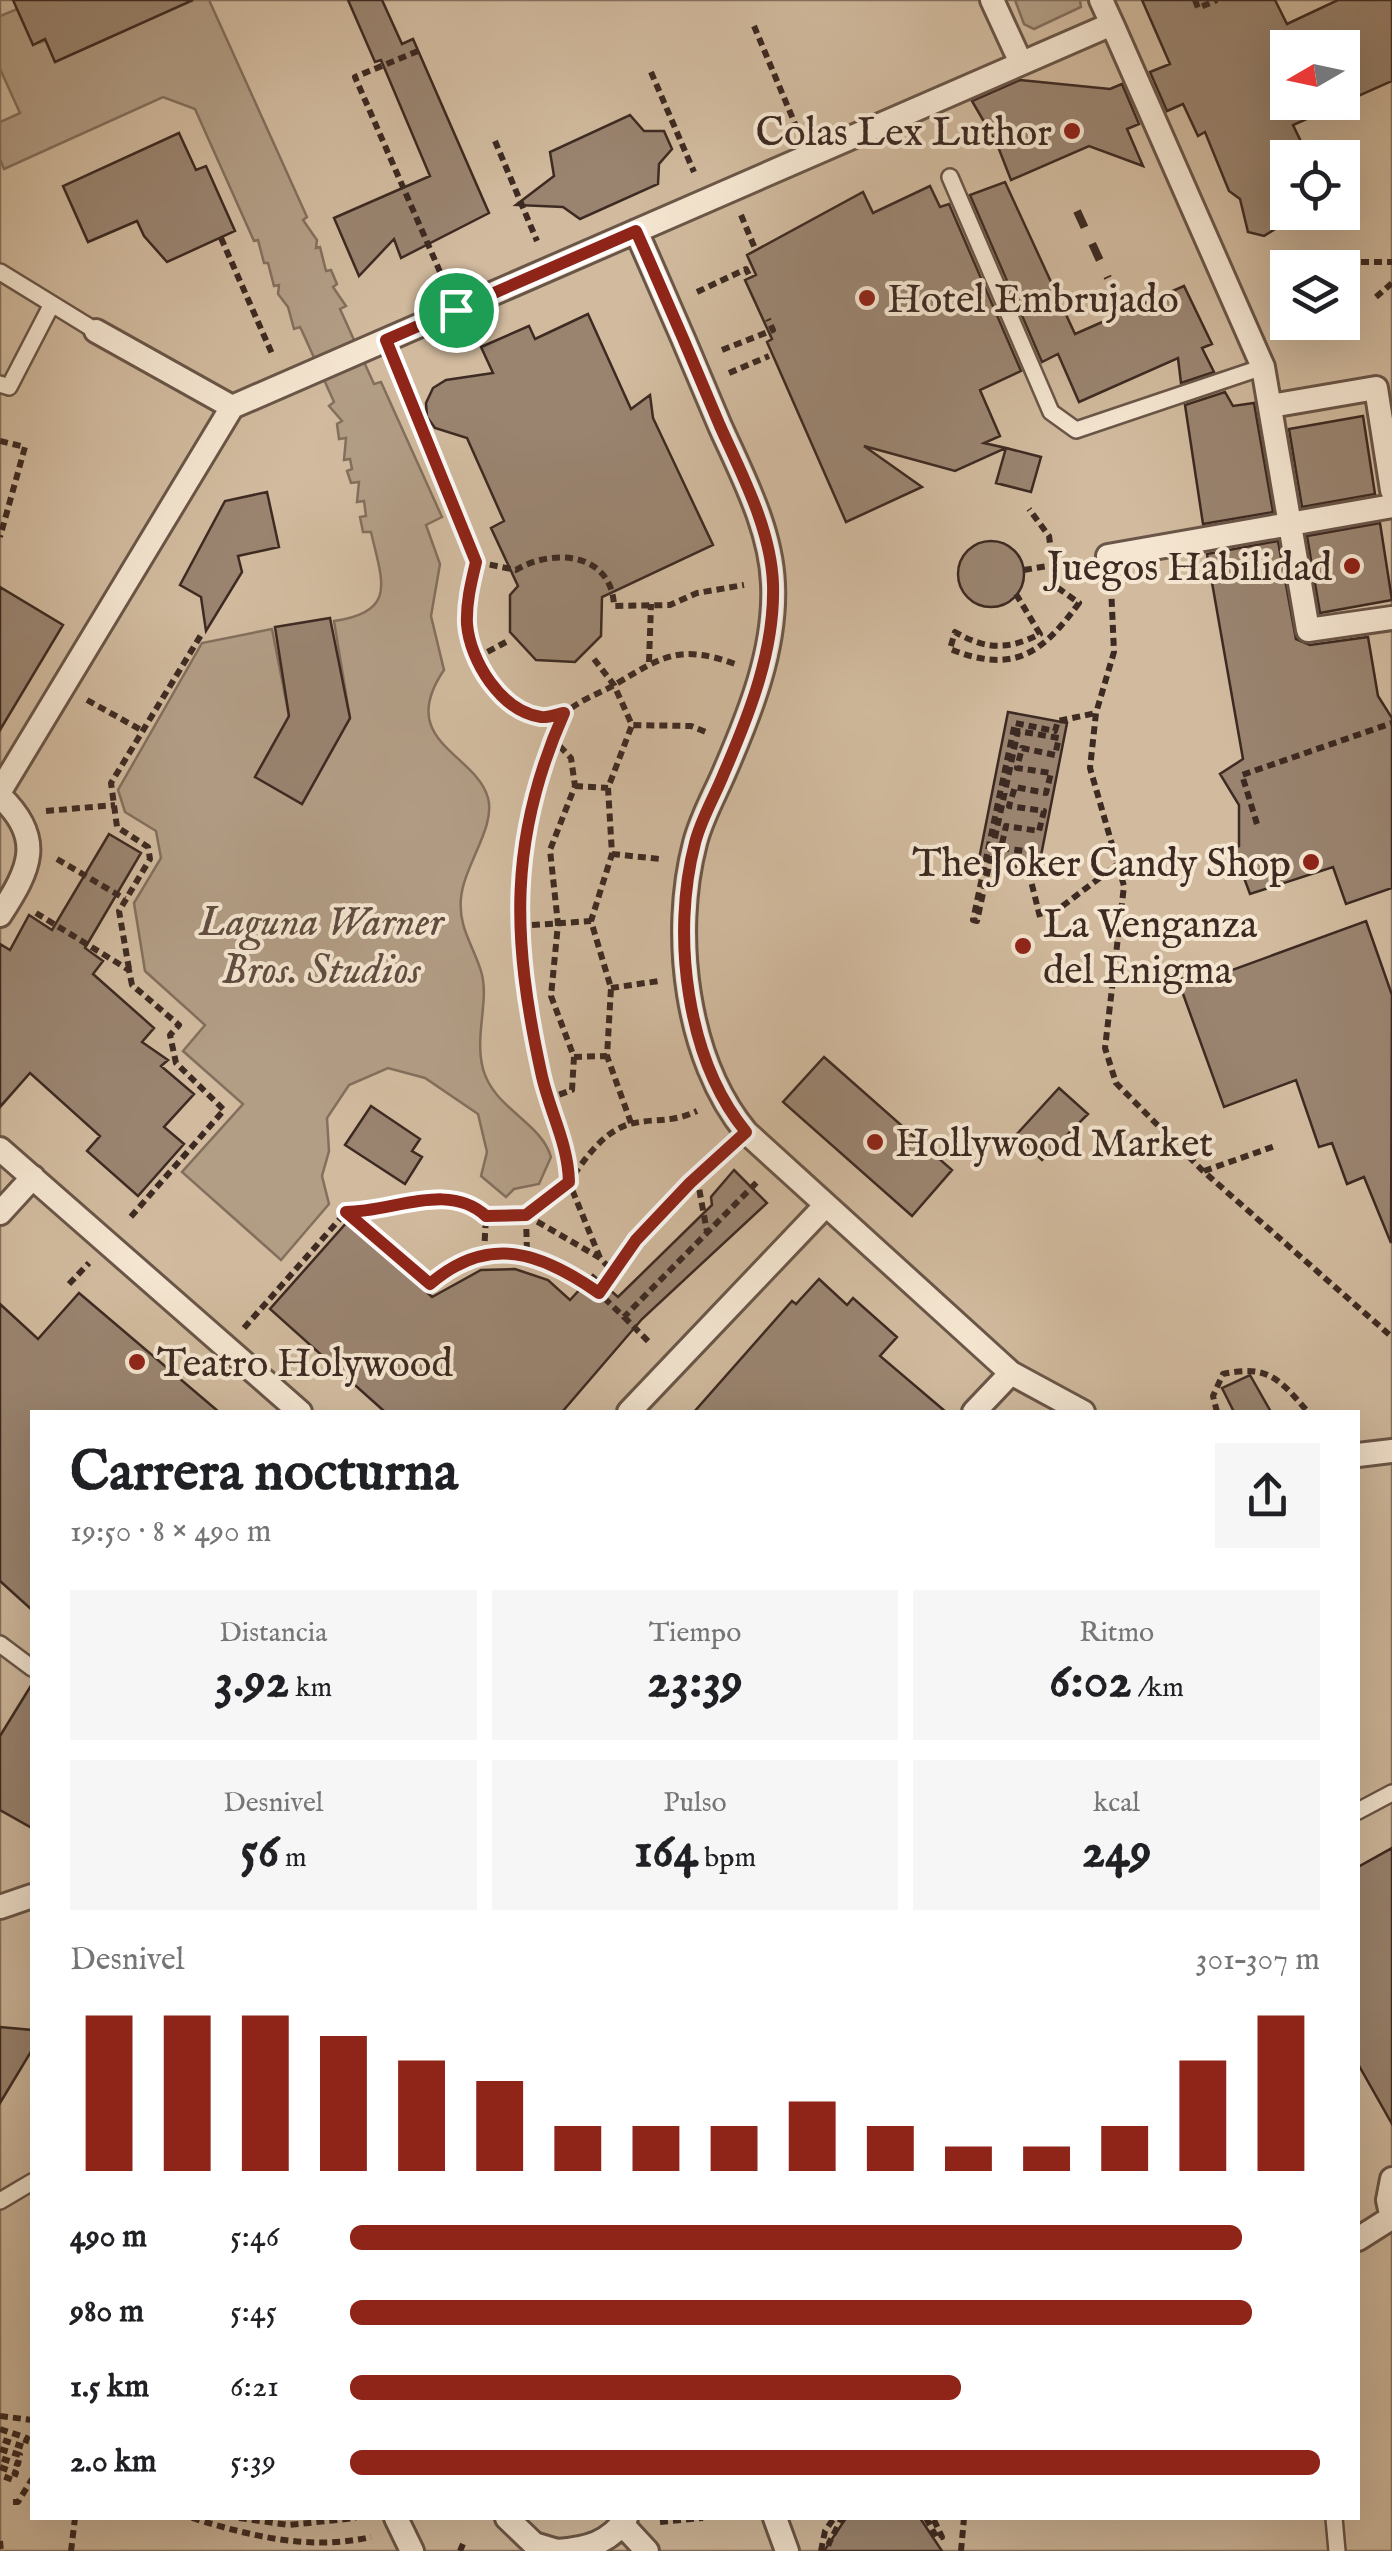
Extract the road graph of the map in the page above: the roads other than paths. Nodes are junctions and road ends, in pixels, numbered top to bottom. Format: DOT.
graph roads {
  1 [pos="992,0"];
  2 [pos="1101,0"];
  3 [pos="1112,24"];
  4 [pos="1021,64"];
  5 [pos="950,177"];
  6 [pos="636,231"];
  7 [pos="0,272"];
  8 [pos="52,304"];
  9 [pos="96,332"];
  10 [pos="1262,367"];
  11 [pos="0,384"];
  12 [pos="1272,406"];
  13 [pos="232,407"];
  14 [pos="1392,490"];
  15 [pos="1392,506"];
  16 [pos="1292,522"];
  17 [pos="1108,556"];
  18 [pos="1392,618"];
  19 [pos="0,794"];
  20 [pos="5,906"];
  21 [pos="0,1149"];
  22 [pos="33,1177"];
  23 [pos="824,1206"];
  24 [pos="0,1213"];
  25 [pos="1011,1372"];
  26 [pos="298,1410"];
  27 [pos="631,1410"];
  28 [pos="976,1410"];
  29 [pos="1079,1410"];
  30 [pos="1392,1453"];
  31 [pos="1360,1455"];
  32 [pos="0,1644"];
  33 [pos="30,1666"];
  34 [pos="1392,1793"];
  35 [pos="1360,1808"];
  36 [pos="30,1897"];
  37 [pos="0,1906"];
  38 [pos="1392,2179"];
  39 [pos="30,2183"];
  40 [pos="0,2201"];
  41 [pos="1392,2219"];
  42 [pos="1360,2238"];
  43 [pos="509,2520"];
  44 [pos="776,2520"];
  45 [pos="1334,2520"];
  46 [pos="624,2521"];
  47 [pos="557,2551"];
  48 [pos="647,2551"];
  49 [pos="787,2551"];
  50 [pos="1337,2551"];
  1 -- 4 [label="street"];
  2 -- 3 [label="street"];
  3 -- 4 [label="street"];
  3 -- 10 [label="street"];
  4 -- 6 [label="street"];
  5 -- 10 [label="lane"];
  6 -- 13 [label="street"];
  6 -- 23 [label="street"];
  7 -- 8 [label="lane"];
  8 -- 9 [label="lane"];
  8 -- 11 [label="lane"];
  9 -- 13 [label="street"];
  10 -- 12 [label="street"];
  12 -- 14 [label="street"];
  12 -- 16 [label="street"];
  13 -- 19 [label="street"];
  15 -- 16 [label="street"];
  16 -- 17 [label="street"];
  16 -- 18 [label="street"];
  19 -- 20 [label="street"];
  21 -- 22 [label="street"];
  22 -- 24 [label="street"];
  22 -- 26 [label="street"];
  23 -- 25 [label="street"];
  23 -- 27 [label="street"];
  25 -- 28 [label="street"];
  25 -- 29 [label="street"];
  30 -- 31 [label="street"];
  32 -- 33 [label="lane"];
  34 -- 35 [label="lane"];
  36 -- 37 [label="street"];
  38 -- 41 [label="street"];
  39 -- 40 [label="lane"];
  41 -- 42 [label="street"];
  43 -- 47 [label="street"];
  44 -- 49 [label="street"];
  45 -- 50 [label="lane"];
  46 -- 47 [label="street"];
  46 -- 48 [label="street"];
}
